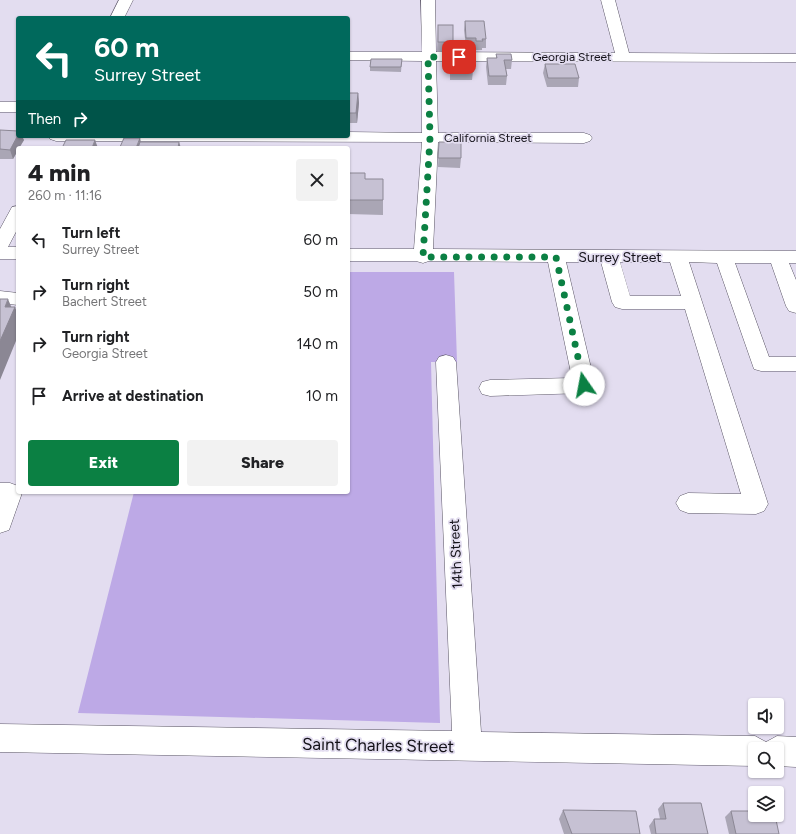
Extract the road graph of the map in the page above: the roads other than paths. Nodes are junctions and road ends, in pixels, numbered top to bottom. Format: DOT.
graph roads {
  1 [pos="126,0"];
  2 [pos="428,0"];
  3 [pos="608,0"];
  4 [pos="118,16"];
  5 [pos="350,56"];
  6 [pos="428,57"];
  7 [pos="623,58"];
  8 [pos="796,58"];
  9 [pos="0,107"];
  10 [pos="16,107"];
  11 [pos="350,138"];
  12 [pos="430,138"];
  13 [pos="584,138"];
  14 [pos="16,215"];
  15 [pos="0,246"];
  16 [pos="0,253"];
  17 [pos="16,253"];
  18 [pos="350,255"];
  19 [pos="423,257"];
  20 [pos="556,257"];
  21 [pos="609,257"];
  22 [pos="678,257"];
  23 [pos="724,257"];
  24 [pos="787,257"];
  25 [pos="0,297"];
  26 [pos="16,299"];
  27 [pos="692,303"];
  28 [pos="796,306"];
  29 [pos="446,362"];
  30 [pos="796,364"];
  31 [pos="490,388"];
  32 [pos="0,493"];
  33 [pos="688,503"];
  34 [pos="0,523"];
  35 [pos="0,738"];
  36 [pos="467,746"];
  37 [pos="748,751"];
  38 [pos="784,752"];
  39 [pos="796,752"];
  1 -- 4 [label="street"];
  2 -- 6 [label="street"];
  3 -- 7 [label="street"];
  5 -- 6 [label="street, Georgia Street"];
  6 -- 7 [label="street, Georgia Street"];
  6 -- 12 [label="street"];
  7 -- 8 [label="street, Georgia Street"];
  9 -- 10 [label="street"];
  11 -- 12 [label="street, California Street"];
  12 -- 13 [label="street, California Street"];
  12 -- 19 [label="street"];
  14 -- 15 [label="street"];
  16 -- 17 [label="street"];
  18 -- 19 [label="street, Surrey Street"];
  19 -- 20 [label="street, Surrey Street"];
  20 -- 21 [label="street, Surrey Street"];
  20 -- 31 [label="street"];
  21 -- 22 [label="street, Surrey Street"];
  21 -- 27 [label="street"];
  22 -- 23 [label="street, Surrey Street"];
  22 -- 27 [label="street"];
  23 -- 24 [label="street, Surrey Street"];
  23 -- 30 [label="street"];
  24 -- 28 [label="street"];
  25 -- 26 [label="street"];
  27 -- 33 [label="street"];
  29 -- 36 [label="street, 14th Street"];
  32 -- 34 [label="street"];
  35 -- 36 [label="street, Saint Charles Street"];
  36 -- 37 [label="street, Saint Charles Street"];
  38 -- 39 [label="street"];
}
